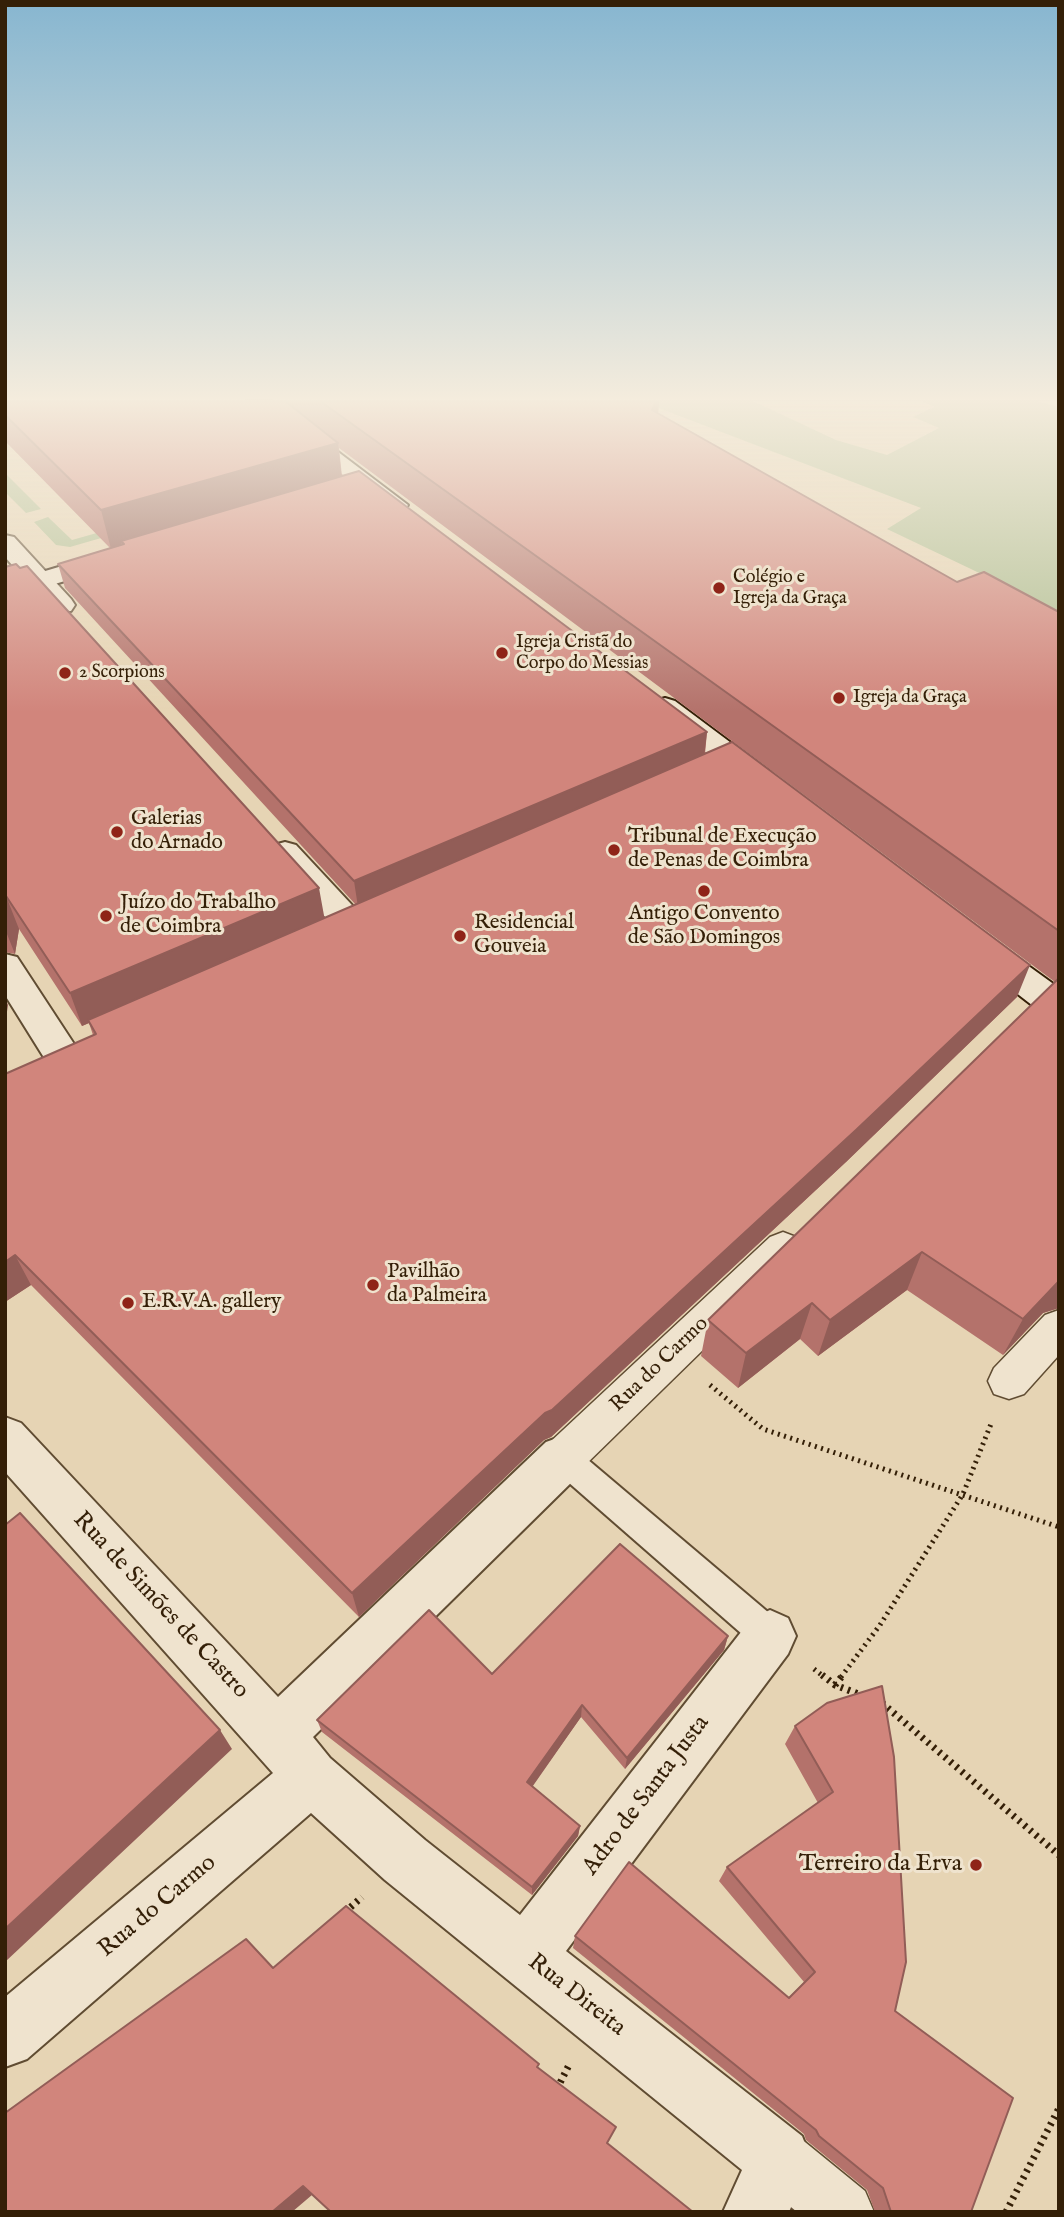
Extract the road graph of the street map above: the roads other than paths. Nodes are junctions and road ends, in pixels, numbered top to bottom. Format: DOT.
graph roads {
  1 [pos="395,504"];
  2 [pos="416,520"];
  3 [pos="5,542"];
  4 [pos="130,554"];
  5 [pos="40,581"];
  6 [pos="5,592"];
  7 [pos="77,622"];
  8 [pos="646,693"];
  9 [pos="733,759"];
  10 [pos="701,773"];
  11 [pos="785,799"];
  12 [pos="267,831"];
  13 [pos="351,926"];
  14 [pos="957,929"];
  15 [pos="5,967"];
  16 [pos="1051,1001"];
  17 [pos="1014,1023"];
  18 [pos="28,1068"];
  19 [pos="811,1221"];
  20 [pos="1059,1327"];
  21 [pos="1009,1381"];
  22 [pos="5,1438"];
  23 [pos="563,1458"];
  24 [pos="770,1636"];
  25 [pos="294,1756"];
  26 [pos="525,1956"];
  27 [pos="5,2037"];
  28 [pos="768,2185"];
  29 [pos="844,2212"];
  1 -- 2 [label="street"];
  3 -- 5 [label="street"];
  4 -- 5 [label="street"];
  5 -- 6 [label="street"];
  5 -- 7 [label="street"];
  8 -- 9 [label="street"];
  9 -- 10 [label="street"];
  9 -- 11 [label="street"];
  12 -- 13 [label="street"];
  14 -- 16 [label="street"];
  15 -- 18 [label="street"];
  16 -- 17 [label="street"];
  19 -- 23 [label="street, Rua do Carmo"];
  20 -- 21 [label="street"];
  22 -- 25 [label="street, Rua de Simões de Castro"];
  23 -- 24 [label="lane"];
  23 -- 25 [label="street, Rua do Carmo"];
  24 -- 26 [label="street, Adro de Santa Justa"];
  25 -- 26 [label="street, Rua Direita"];
  25 -- 27 [label="street, Rua do Carmo"];
  26 -- 28 [label="street, Rua Direita"];
  28 -- 29 [label="street, Rua Direita"];
}
